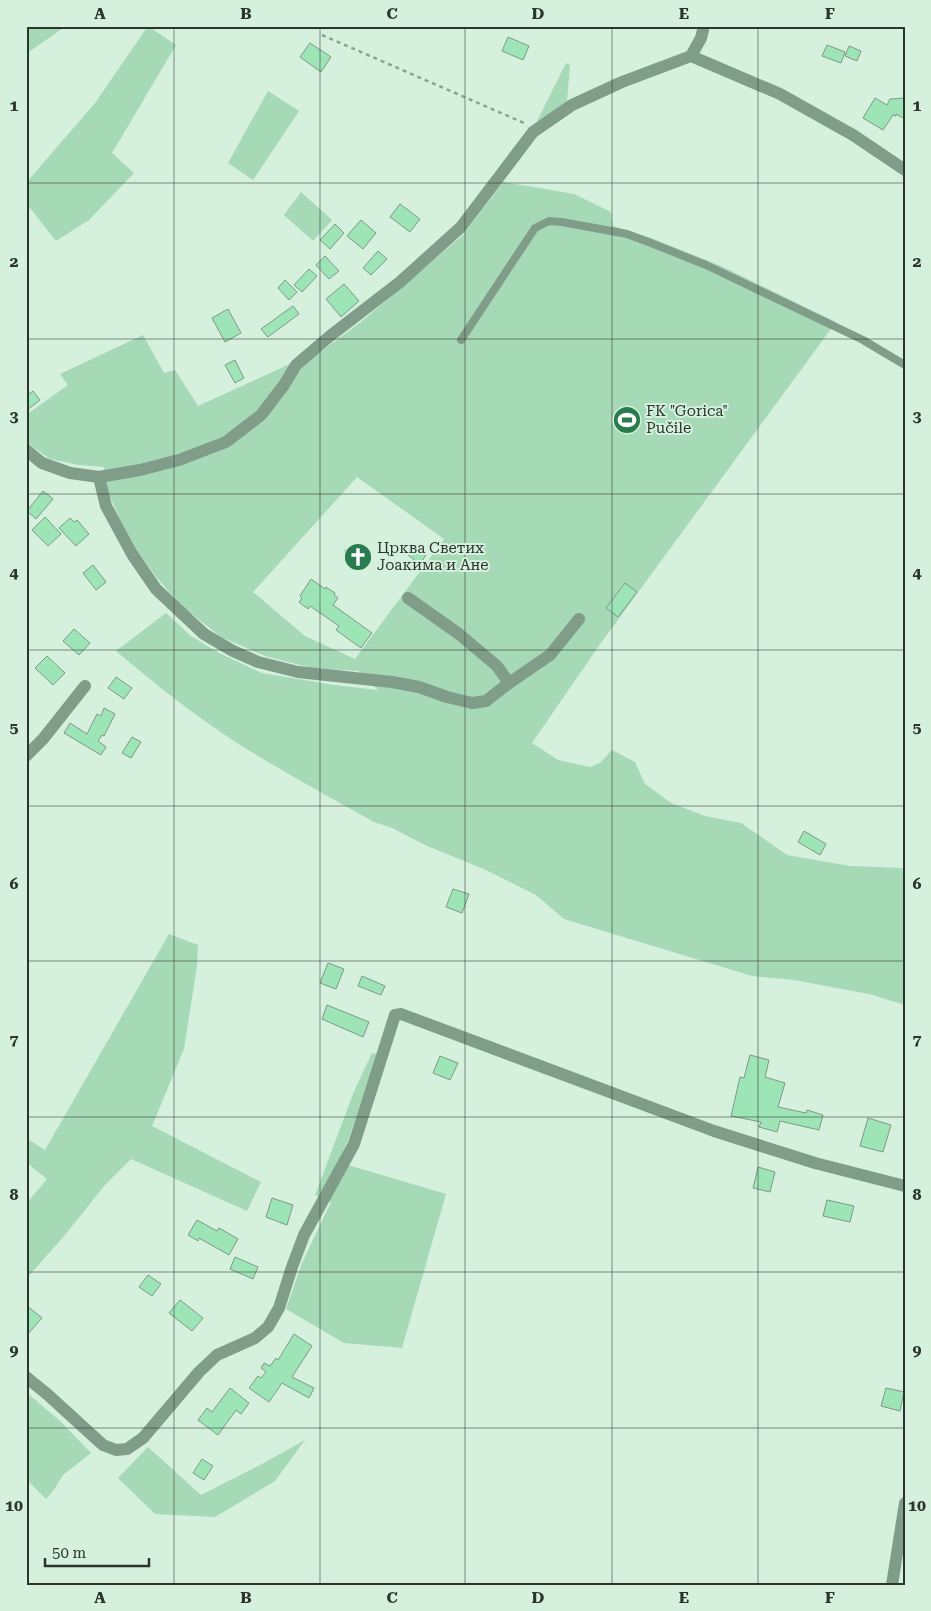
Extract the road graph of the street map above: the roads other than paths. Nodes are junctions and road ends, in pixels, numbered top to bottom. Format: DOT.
graph roads {
  1 [pos="704,26"];
  2 [pos="691,56"];
  3 [pos="905,170"];
  4 [pos="461,340"];
  5 [pos="905,365"];
  6 [pos="26,450"];
  7 [pos="99,477"];
  8 [pos="408,598"];
  9 [pos="580,619"];
  10 [pos="509,683"];
  11 [pos="84,686"];
  12 [pos="26,756"];
  13 [pos="905,1186"];
  14 [pos="26,1377"];
  15 [pos="905,1503"];
  16 [pos="892,1585"];
  1 -- 2 [label="street"];
  2 -- 3 [label="street"];
  2 -- 7 [label="street"];
  4 -- 5 [label="lane"];
  6 -- 7 [label="street"];
  7 -- 10 [label="street"];
  8 -- 10 [label="street"];
  9 -- 10 [label="street"];
  11 -- 12 [label="street"];
  13 -- 14 [label="street"];
  15 -- 16 [label="street"];
}
